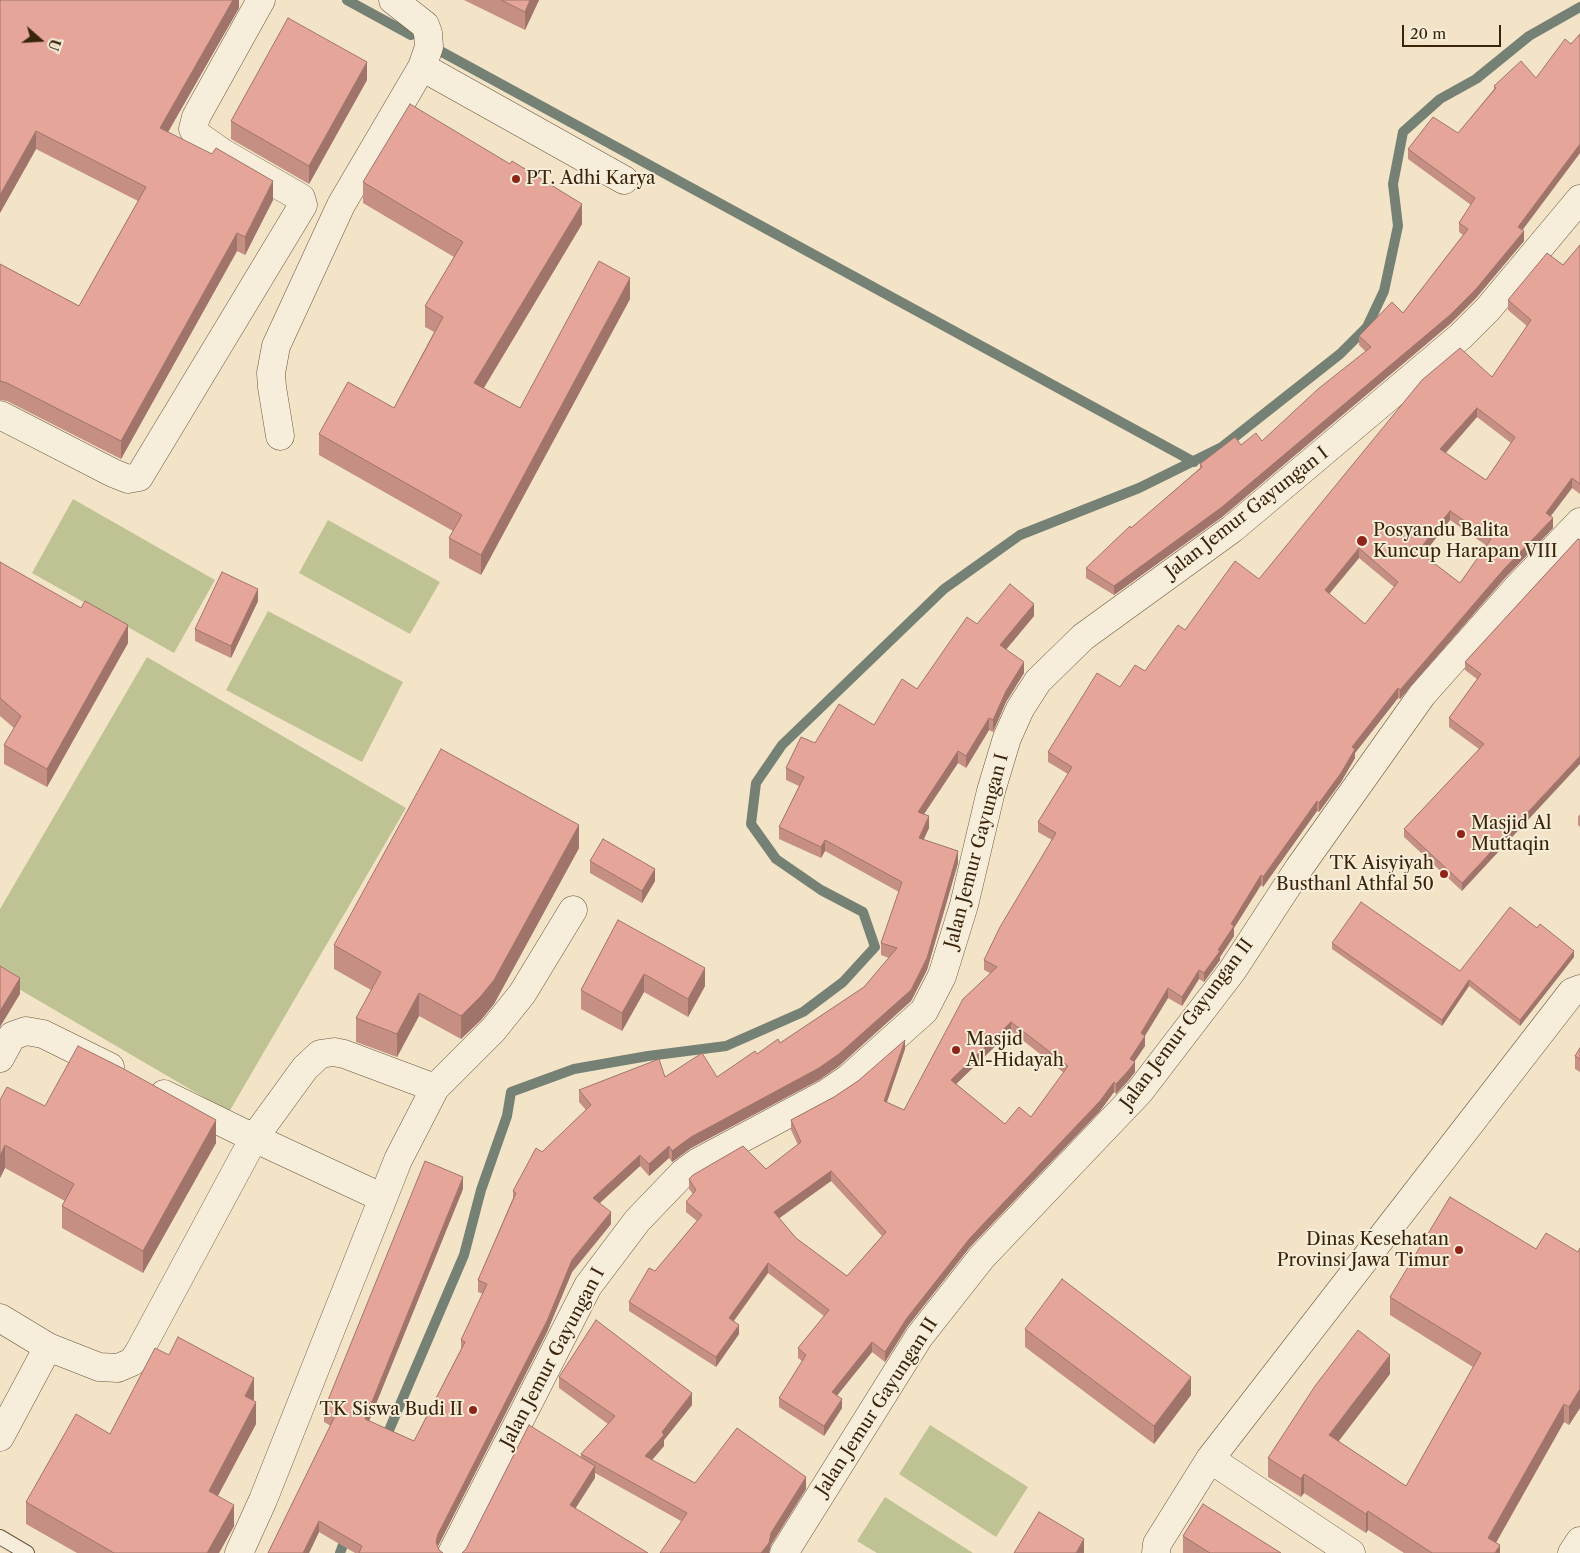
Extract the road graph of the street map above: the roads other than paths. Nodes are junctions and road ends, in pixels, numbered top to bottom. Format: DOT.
graph roads {
  1 [pos="261,0"];
  2 [pos="393,0"];
  3 [pos="422,67"];
  4 [pos="624,180"];
  5 [pos="1580,199"];
  6 [pos="0,415"];
  7 [pos="280,436"];
  8 [pos="1580,522"];
  9 [pos="573,910"];
  10 [pos="1580,989"];
  11 [pos="0,1058"];
  12 [pos="435,1088"];
  13 [pos="254,1138"];
  14 [pos="383,1198"];
  15 [pos="0,1318"];
  16 [pos="48,1347"];
  17 [pos="0,1437"];
  18 [pos="1210,1459"];
  19 [pos="0,1537"];
  20 [pos="1580,1541"];
  21 [pos="1161,1550"];
  22 [pos="27,1553"];
  23 [pos="239,1553"];
  24 [pos="452,1553"];
  25 [pos="784,1553"];
  26 [pos="1351,1553"];
  27 [pos="1572,1553"];
  1 -- 6 [label="street"];
  2 -- 3 [label="street"];
  3 -- 4 [label="street"];
  3 -- 7 [label="street"];
  5 -- 24 [label="street, Jalan Jemur Gayungan I"];
  8 -- 25 [label="street, Jalan Jemur Gayungan II"];
  9 -- 12 [label="street"];
  10 -- 18 [label="street"];
  11 -- 13 [label="street"];
  12 -- 13 [label="street"];
  12 -- 14 [label="street"];
  13 -- 14 [label="street"];
  13 -- 16 [label="street"];
  14 -- 23 [label="street"];
  15 -- 16 [label="street"];
  16 -- 17 [label="street"];
  18 -- 21 [label="street"];
  18 -- 26 [label="street"];
  19 -- 22 [label="lane"];
  20 -- 27 [label="street"];
}
